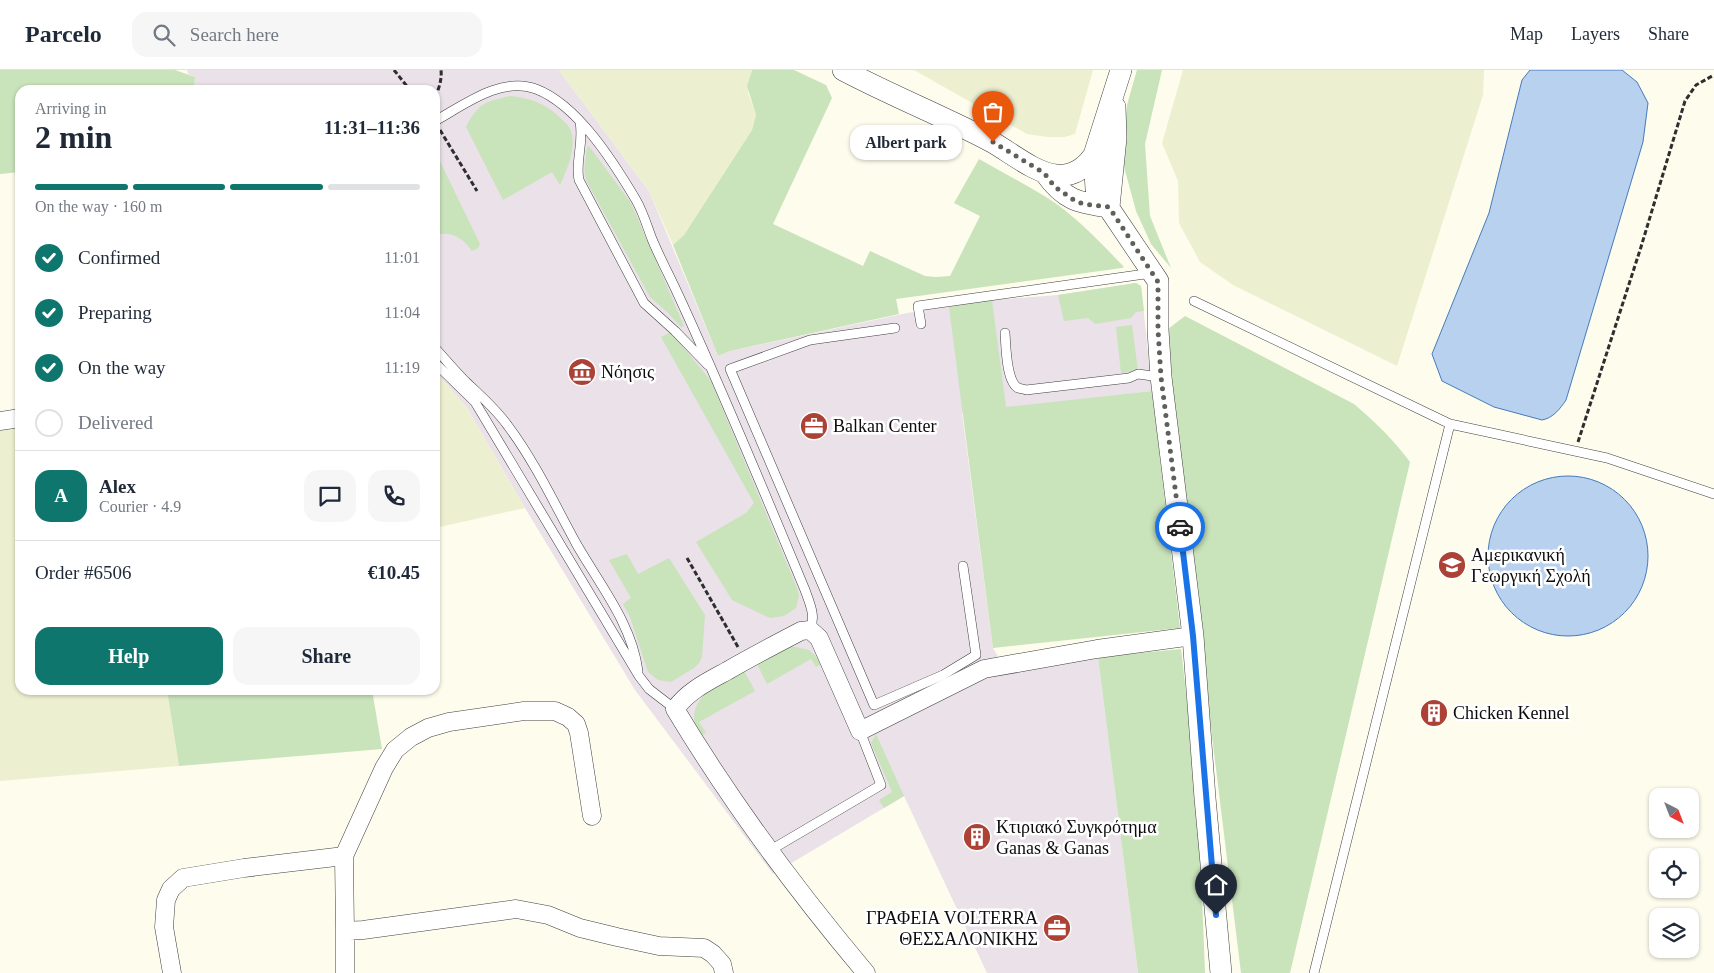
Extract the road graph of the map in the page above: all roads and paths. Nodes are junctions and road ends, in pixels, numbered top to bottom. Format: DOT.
graph roads {
  1 [pos="394,70"];
  2 [pos="441,70"];
  3 [pos="843,70"];
  4 [pos="1121,70"];
  5 [pos="1714,75"];
  6 [pos="406,85"];
  7 [pos="440,85"];
  8 [pos="1115,91"];
  9 [pos="440,119"];
  10 [pos="580,122"];
  11 [pos="440,130"];
  12 [pos="1094,155"];
  13 [pos="1051,174"];
  14 [pos="477,192"];
  15 [pos="1109,207"];
  16 [pos="1153,273"];
  17 [pos="1194,301"];
  18 [pos="921,324"];
  19 [pos="895,328"];
  20 [pos="1005,333"];
  21 [pos="440,354"];
  22 [pos="440,368"];
  23 [pos="713,370"];
  24 [pos="1161,377"];
  25 [pos="15,419"];
  26 [pos="0,421"];
  27 [pos="1450,424"];
  28 [pos="1575,450"];
  29 [pos="1714,494"];
  30 [pos="687,558"];
  31 [pos="963,566"];
  32 [pos="810,630"];
  33 [pos="1193,636"];
  34 [pos="746,660"];
  35 [pos="639,676"];
  36 [pos="675,709"];
  37 [pos="860,731"];
  38 [pos="592,816"];
  39 [pos="770,851"];
  40 [pos="344,856"];
  41 [pos="345,931"];
  42 [pos="172,973"];
  43 [pos="344,973"];
  44 [pos="724,973"];
  45 [pos="866,973"];
  46 [pos="1221,973"];
  47 [pos="1314,973"];
  1 -- 6 [label="path"];
  2 -- 7 [label="path"];
  3 -- 13 [label="street"];
  4 -- 8 [label="street"];
  5 -- 28 [label="path"];
  8 -- 12 [label="street"];
  8 -- 15 [label="street"];
  9 -- 10 [label="lane"];
  10 -- 23 [label="lane"];
  10 -- 23 [label="lane"];
  11 -- 14 [label="path"];
  12 -- 13 [label="street"];
  12 -- 15 [label="street"];
  13 -- 15 [label="street"];
  15 -- 16 [label="street"];
  16 -- 18 [label="lane"];
  16 -- 24 [label="street"];
  17 -- 27 [label="lane"];
  19 -- 31 [label="lane"];
  20 -- 24 [label="lane"];
  21 -- 35 [label="lane"];
  22 -- 35 [label="lane"];
  23 -- 32 [label="lane"];
  24 -- 33 [label="street"];
  25 -- 26 [label="street"];
  27 -- 28 [label="lane"];
  27 -- 47 [label="lane"];
  28 -- 29 [label="lane"];
  30 -- 34 [label="path"];
  32 -- 34 [label="street"];
  32 -- 37 [label="street"];
  33 -- 37 [label="street"];
  33 -- 46 [label="street"];
  34 -- 36 [label="street"];
  35 -- 36 [label="lane"];
  36 -- 39 [label="street"];
  37 -- 39 [label="lane"];
  38 -- 40 [label="street"];
  39 -- 45 [label="street"];
  40 -- 41 [label="street"];
  40 -- 42 [label="street"];
  41 -- 43 [label="street"];
  41 -- 44 [label="street"];
}
